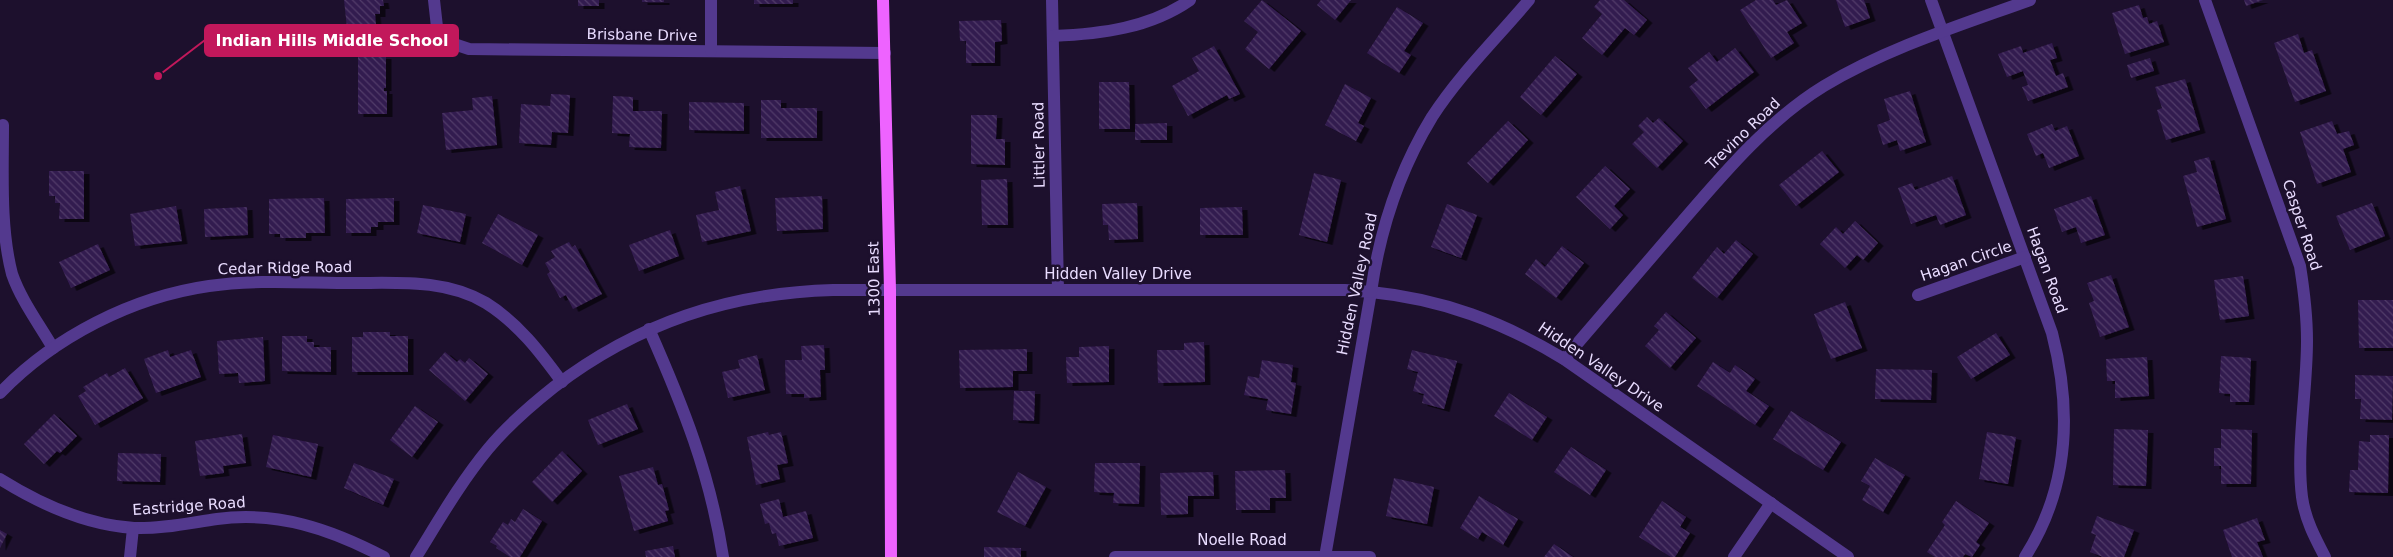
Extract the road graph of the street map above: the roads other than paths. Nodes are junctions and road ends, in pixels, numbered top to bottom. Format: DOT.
graph roads {
  1 [pos="434,0"];
  2 [pos="711,0"];
  3 [pos="883,0"];
  4 [pos="1052,0"];
  5 [pos="1190,0"];
  6 [pos="1529,0"];
  7 [pos="1931,0"];
  8 [pos="2030,0"];
  9 [pos="2204,0"];
  10 [pos="1943,32"];
  11 [pos="1053,36"];
  12 [pos="712,51"];
  13 [pos="885,53"];
  14 [pos="3,125"];
  15 [pos="2025,258"];
  16 [pos="890,290"];
  17 [pos="1058,290"];
  18 [pos="1371,292"];
  19 [pos="1918,295"];
  20 [pos="649,330"];
  21 [pos="53,348"];
  22 [pos="1564,359"];
  23 [pos="562,382"];
  24 [pos="0,393"];
  25 [pos="0,479"];
  26 [pos="1771,503"];
  27 [pos="133,528"];
  28 [pos="130,557"];
  29 [pos="384,557"];
  30 [pos="416,557"];
  31 [pos="722,557"];
  32 [pos="891,557"];
  33 [pos="1115,557"];
  34 [pos="1325,557"];
  35 [pos="1370,557"];
  36 [pos="1734,557"];
  37 [pos="1848,557"];
  38 [pos="2025,557"];
  39 [pos="2325,557"];
  1 -- 12 [label="street, Brisbane Drive"];
  2 -- 12 [label="street"];
  3 -- 13 [label="main road, 1300 East"];
  4 -- 11 [label="street, Littler Road"];
  5 -- 11 [label="street"];
  6 -- 18 [label="street, Hidden Valley Road"];
  7 -- 10 [label="street, Hagan Road"];
  8 -- 10 [label="street, Trevino Road"];
  9 -- 39 [label="street, Casper Road"];
  10 -- 15 [label="street, Hagan Road"];
  10 -- 22 [label="street, Trevino Road"];
  11 -- 17 [label="street, Littler Road"];
  12 -- 13 [label="street, Brisbane Drive"];
  13 -- 16 [label="main road, 1300 East"];
  14 -- 21 [label="street"];
  15 -- 19 [label="street, Hagan Circle"];
  15 -- 38 [label="street, Hagan Road"];
  16 -- 17 [label="street, Hidden Valley Drive"];
  16 -- 20 [label="street, Hidden Valley Drive"];
  16 -- 32 [label="main road, 1300 East"];
  17 -- 18 [label="street, Hidden Valley Drive"];
  18 -- 22 [label="street, Hidden Valley Drive"];
  18 -- 34 [label="street, Hidden Valley Road"];
  20 -- 23 [label="street, Hidden Valley Drive"];
  20 -- 31 [label="street"];
  21 -- 23 [label="street, Cedar Ridge Road"];
  21 -- 24 [label="street, Cedar Ridge Road"];
  22 -- 26 [label="street, Hidden Valley Drive"];
  23 -- 30 [label="street, Hidden Valley Drive"];
  25 -- 27 [label="street, Eastridge Road"];
  26 -- 36 [label="street"];
  26 -- 37 [label="street, Hidden Valley Drive"];
  27 -- 28 [label="street"];
  27 -- 29 [label="street, Eastridge Road"];
  33 -- 34 [label="street, Noelle Road"];
  34 -- 35 [label="street, Noelle Road"];
}
